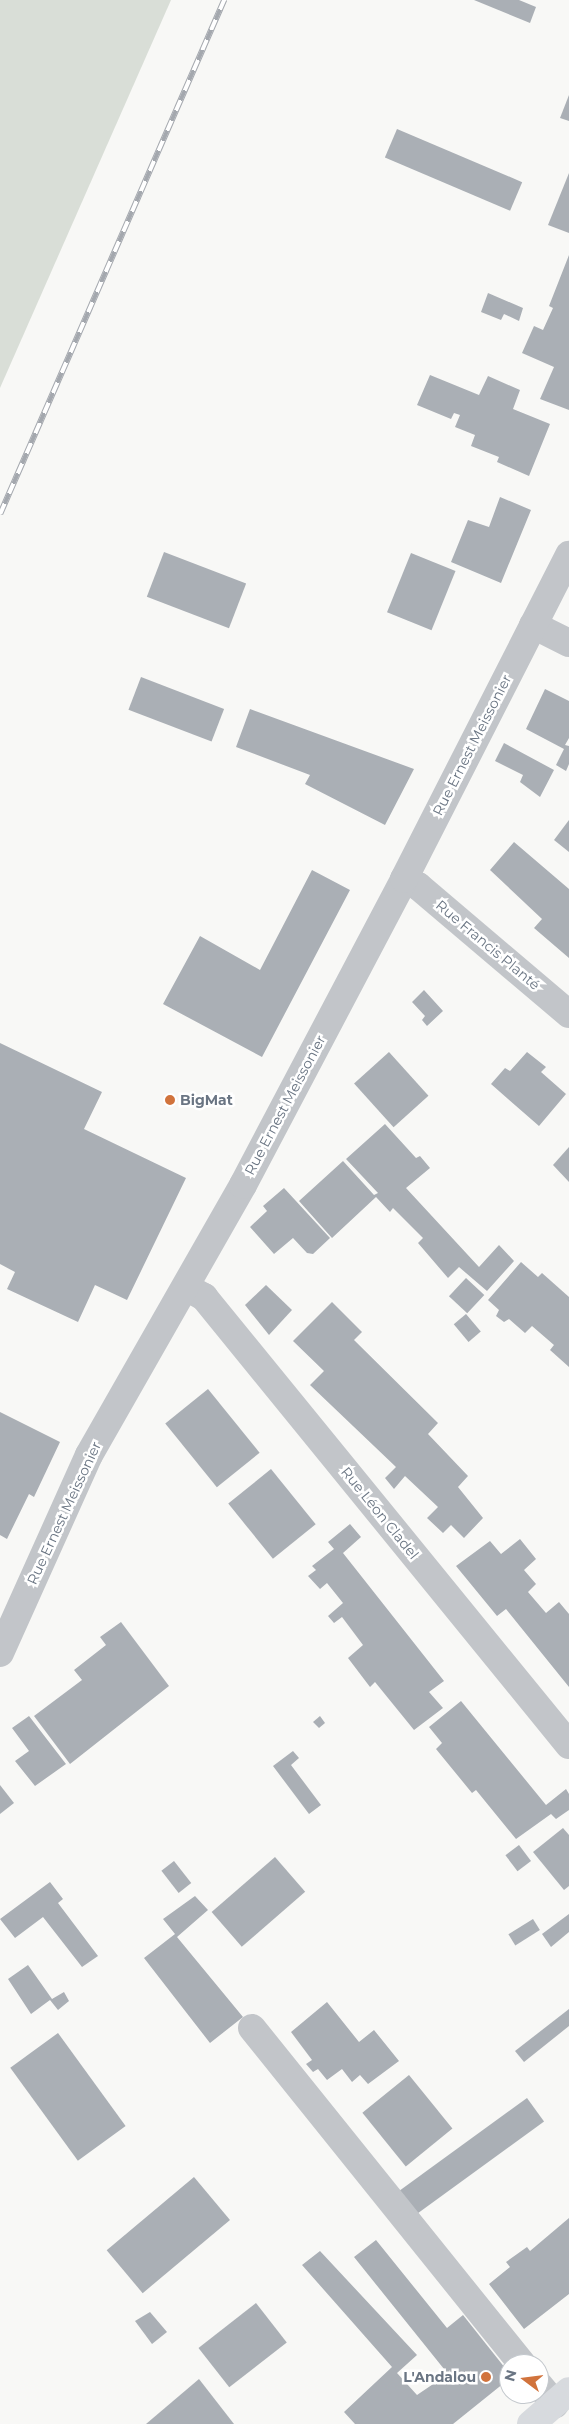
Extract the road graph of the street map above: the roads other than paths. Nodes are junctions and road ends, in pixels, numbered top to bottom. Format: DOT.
graph roads {
  1 [pos="569,555"];
  2 [pos="533,625"];
  3 [pos="569,643"];
  4 [pos="404,879"];
  5 [pos="569,1014"];
  6 [pos="186,1287"];
  7 [pos="0,1653"];
  8 [pos="569,1745"];
  9 [pos="252,2028"];
  10 [pos="514,2354"];
  11 [pos="554,2393"];
  12 [pos="531,2424"];
  1 -- 2 [label="street, Rue Ernest Meissonier"];
  2 -- 3 [label="street"];
  2 -- 4 [label="street, Rue Ernest Meissonier"];
  4 -- 5 [label="street, Rue Francis Planté"];
  4 -- 6 [label="street, Rue Ernest Meissonier"];
  6 -- 7 [label="street, Rue Ernest Meissonier"];
  6 -- 8 [label="street, Rue Léon Cladel"];
  9 -- 10 [label="street"];
  11 -- 12 [label="main road"];
}
